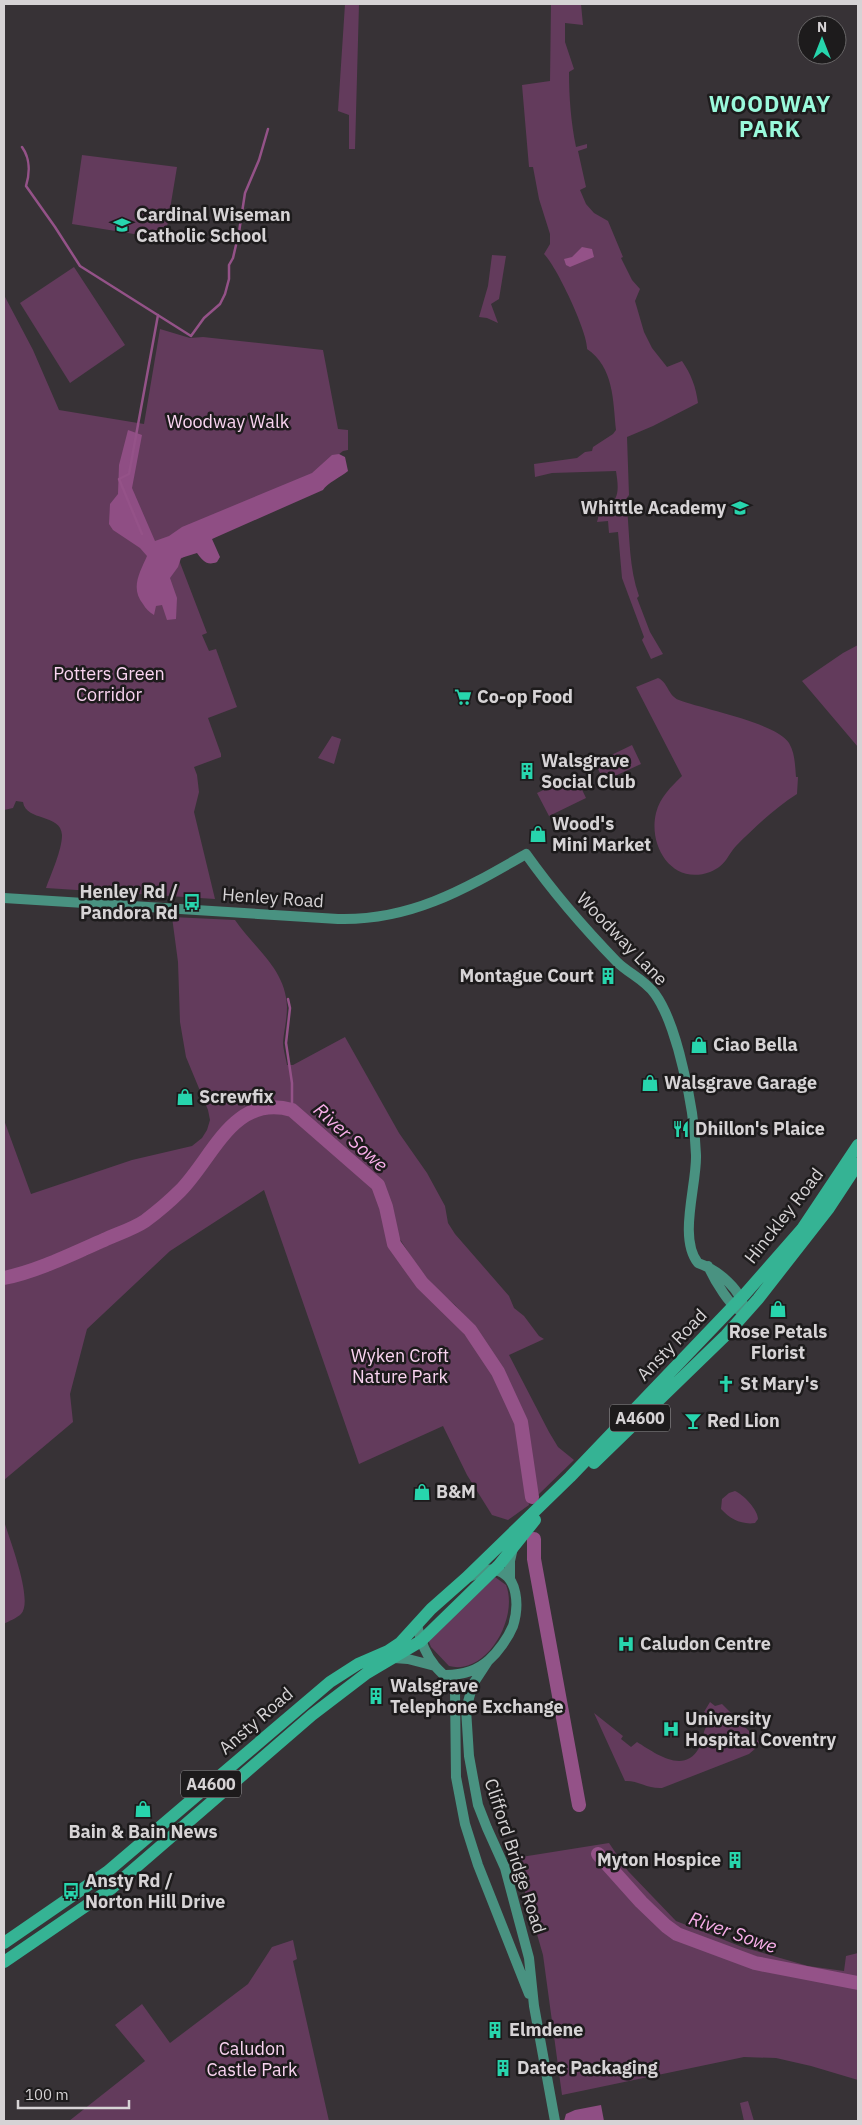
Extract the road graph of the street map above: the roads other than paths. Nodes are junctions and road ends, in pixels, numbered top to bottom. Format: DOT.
graph roads {
  1 [pos="526,854"];
  2 [pos="4,898"];
  3 [pos="858,1145"];
  4 [pos="858,1164"];
  5 [pos="738,1302"];
  6 [pos="745,1313"];
  7 [pos="513,1548"];
  8 [pos="494,1570"];
  9 [pos="466,1578"];
  10 [pos="510,1579"];
  11 [pos="417,1625"];
  12 [pos="421,1640"];
  13 [pos="392,1659"];
  14 [pos="488,1661"];
  15 [pos="435,1666"];
  16 [pos="446,1675"];
  17 [pos="233,1783"];
  18 [pos="173,1817"];
  19 [pos="4,1943"];
  20 [pos="4,1962"];
  21 [pos="534,2006"];
  22 [pos="555,2121"];
  1 -- 2 [label="main road, Henley Road"];
  1 -- 5 [label="main road, Woodway Lane"];
  3 -- 5 [label="highway, Hinckley Road / A4600"];
  4 -- 6 [label="highway, Hinckley Road / A4600"];
  5 -- 6 [label="main road, Woodway Lane"];
  5 -- 9 [label="highway, Ansty Road / A4600"];
  6 -- 7 [label="highway, Ansty Road / A4600"];
  7 -- 8 [label="highway, A4600"];
  7 -- 10 [label="main road"];
  8 -- 9 [label="main road"];
  8 -- 10 [label="main road"];
  8 -- 12 [label="highway, A4600"];
  9 -- 11 [label="highway, A4600"];
  10 -- 14 [label="main road, Clifford Bridge Road"];
  11 -- 12 [label="main road"];
  11 -- 18 [label="highway, Ansty Road / A4600"];
  12 -- 13 [label="highway, A4600"];
  12 -- 15 [label="main road"];
  13 -- 15 [label="main road"];
  13 -- 17 [label="highway, Ansty Road / A4600"];
  14 -- 16 [label="main road"];
  14 -- 21 [label="main road, Clifford Bridge Road"];
  15 -- 16 [label="main road"];
  16 -- 21 [label="main road, Clifford Bridge Road"];
  17 -- 18 [label="highway"];
  17 -- 20 [label="highway, Ansty Road / A4600"];
  18 -- 19 [label="highway, Ansty Road / A4600"];
  21 -- 22 [label="main road, Clifford Bridge Road"];
}
